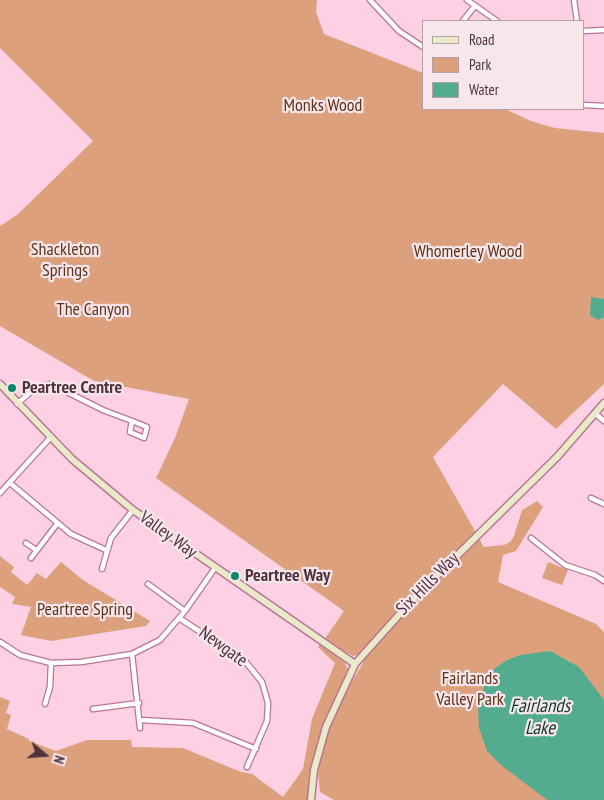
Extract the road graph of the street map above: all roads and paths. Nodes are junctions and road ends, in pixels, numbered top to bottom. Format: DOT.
graph roads {
  1 [pos="370,0"];
  2 [pos="466,0"];
  3 [pos="574,0"];
  4 [pos="474,7"];
  5 [pos="464,20"];
  6 [pos="495,20"];
  7 [pos="577,20"];
  8 [pos="604,30"];
  9 [pos="584,32"];
  10 [pos="422,46"];
  11 [pos="584,105"];
  12 [pos="604,106"];
  13 [pos="0,384"];
  14 [pos="604,403"];
  15 [pos="17,404"];
  16 [pos="596,414"];
  17 [pos="132,421"];
  18 [pos="604,421"];
  19 [pos="50,438"];
  20 [pos="10,483"];
  21 [pos="0,493"];
  22 [pos="591,498"];
  23 [pos="604,504"];
  24 [pos="133,510"];
  25 [pos="57,524"];
  26 [pos="531,538"];
  27 [pos="26,544"];
  28 [pos="36,550"];
  29 [pos="106,550"];
  30 [pos="31,558"];
  31 [pos="215,568"];
  32 [pos="102,569"];
  33 [pos="604,581"];
  34 [pos="148,584"];
  35 [pos="185,611"];
  36 [pos="179,618"];
  37 [pos="0,642"];
  38 [pos="132,654"];
  39 [pos="51,663"];
  40 [pos="355,664"];
  41 [pos="139,703"];
  42 [pos="46,704"];
  43 [pos="93,709"];
  44 [pos="141,720"];
  45 [pos="140,728"];
  46 [pos="256,749"];
  47 [pos="247,767"];
  48 [pos="311,800"];
  1 -- 10 [label="street"];
  2 -- 4 [label="street"];
  3 -- 7 [label="street"];
  4 -- 5 [label="street"];
  4 -- 6 [label="street"];
  8 -- 9 [label="street"];
  11 -- 12 [label="street"];
  13 -- 15 [label="street, Valley Way"];
  14 -- 16 [label="street, Six Hills Way"];
  15 -- 17 [label="street"];
  15 -- 19 [label="street, Valley Way"];
  16 -- 18 [label="street"];
  16 -- 40 [label="street, Six Hills Way"];
  19 -- 20 [label="street"];
  19 -- 24 [label="street, Valley Way"];
  20 -- 21 [label="street"];
  20 -- 25 [label="street"];
  22 -- 23 [label="street"];
  24 -- 29 [label="street"];
  24 -- 31 [label="street, Valley Way"];
  25 -- 28 [label="street"];
  25 -- 29 [label="street"];
  26 -- 33 [label="street"];
  27 -- 28 [label="street"];
  28 -- 30 [label="street"];
  29 -- 32 [label="street"];
  31 -- 35 [label="street"];
  31 -- 40 [label="street, Valley Way"];
  34 -- 35 [label="street"];
  35 -- 36 [label="street"];
  36 -- 38 [label="street"];
  36 -- 46 [label="street, Newgate"];
  37 -- 39 [label="street"];
  38 -- 39 [label="street"];
  38 -- 41 [label="street"];
  39 -- 42 [label="street"];
  40 -- 48 [label="street, Six Hills Way"];
  41 -- 43 [label="street"];
  41 -- 44 [label="street"];
  44 -- 45 [label="street"];
  44 -- 46 [label="street"];
  46 -- 47 [label="street, Newgate"];
}
